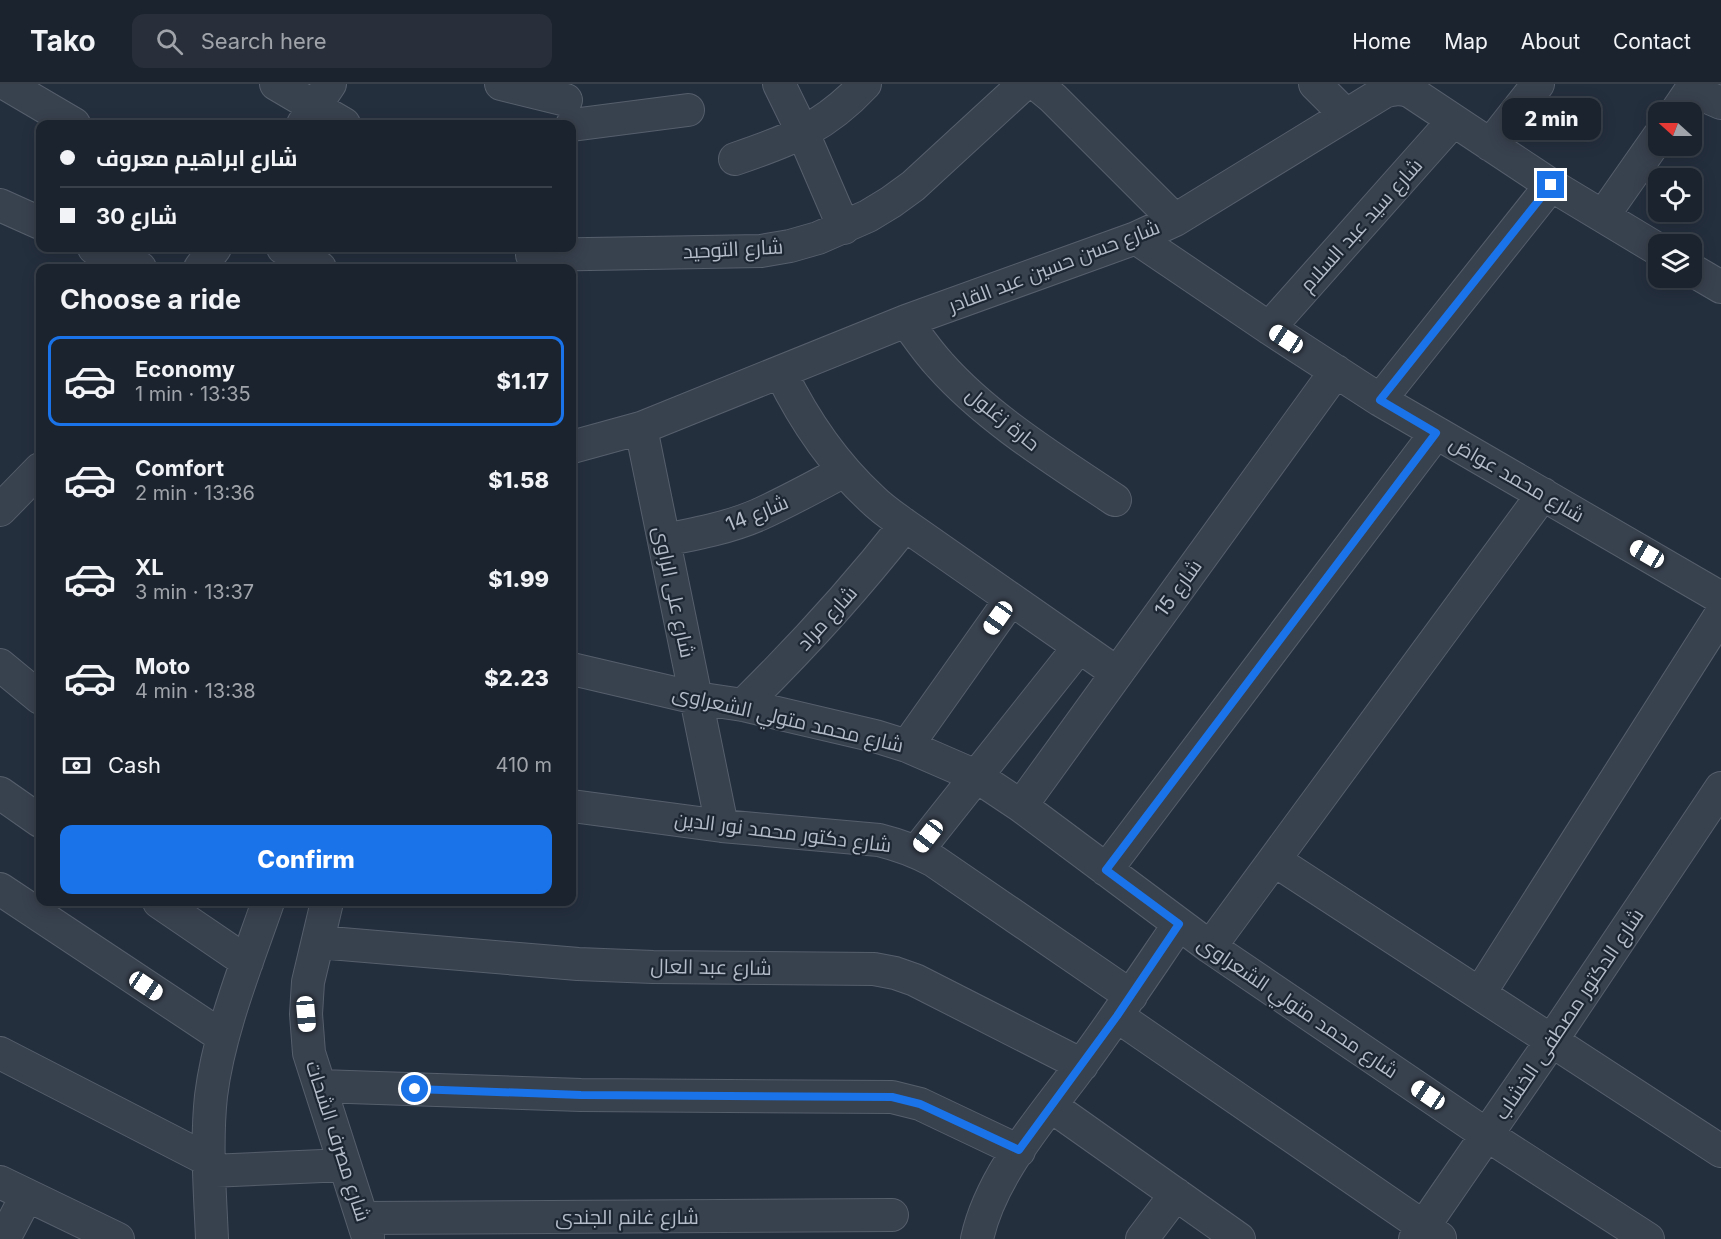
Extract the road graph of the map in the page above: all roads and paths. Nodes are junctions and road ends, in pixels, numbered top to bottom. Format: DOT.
graph roads {
  1 [pos="6,84"];
  2 [pos="276,84"];
  3 [pos="501,84"];
  4 [pos="779,84"];
  5 [pos="866,84"];
  6 [pos="1024,84"];
  7 [pos="1036,84"];
  8 [pos="1315,84"];
  9 [pos="1538,84"];
  10 [pos="1687,96"];
  11 [pos="1721,103"];
  12 [pos="316,105"];
  13 [pos="567,109"];
  14 [pos="688,110"];
  15 [pos="1346,115"];
  16 [pos="67,120"];
  17 [pos="338,120"];
  18 [pos="1453,121"];
  19 [pos="803,133"];
  20 [pos="1490,145"];
  21 [pos="1648,152"];
  22 [pos="735,159"];
  23 [pos="1551,185"];
  24 [pos="0,205"];
  25 [pos="1603,216"];
  26 [pos="1175,220"];
  27 [pos="36,221"];
  28 [pos="844,228"];
  29 [pos="1136,238"];
  30 [pos="1648,243"];
  31 [pos="103,252"];
  32 [pos="290,252"];
  33 [pos="531,257"];
  34 [pos="131,264"];
  35 [pos="313,264"];
  36 [pos="1702,276"];
  37 [pos="1721,287"];
  38 [pos="906,321"];
  39 [pos="1269,328"];
  40 [pos="1336,371"];
  41 [pos="781,373"];
  42 [pos="1380,400"];
  43 [pos="641,429"];
  44 [pos="1436,433"];
  45 [pos="576,446"];
  46 [pos="844,471"];
  47 [pos="36,473"];
  48 [pos="1543,494"];
  49 [pos="1115,500"];
  50 [pos="0,510"];
  51 [pos="905,525"];
  52 [pos="664,540"];
  53 [pos="1721,598"];
  54 [pos="1011,599"];
  55 [pos="1721,614"];
  56 [pos="1079,647"];
  57 [pos="0,665"];
  58 [pos="576,670"];
  59 [pos="1117,673"];
  60 [pos="36,695"];
  61 [pos="696,698"];
  62 [pos="744,705"];
  63 [pos="908,746"];
  64 [pos="976,776"];
  65 [pos="1721,788"];
  66 [pos="0,793"];
  67 [pos="1021,806"];
  68 [pos="576,807"];
  69 [pos="36,818"];
  70 [pos="722,826"];
  71 [pos="917,851"];
  72 [pos="1274,860"];
  73 [pos="1106,870"];
  74 [pos="4,897"];
  75 [pos="165,906"];
  76 [pos="267,906"];
  77 [pos="326,906"];
  78 [pos="1179,924"];
  79 [pos="318,942"];
  80 [pos="1210,947"];
  81 [pos="247,962"];
  82 [pos="1480,993"];
  83 [pos="1124,1006"];
  84 [pos="223,1038"];
  85 [pos="1552,1041"];
  86 [pos="0,1053"];
  87 [pos="1082,1065"];
  88 [pos="320,1086"];
  89 [pos="1051,1106"];
  90 [pos="1487,1136"];
  91 [pos="1019,1150"];
  92 [pos="1721,1151"];
  93 [pos="345,1165"];
  94 [pos="210,1166"];
  95 [pos="14,1189"];
  96 [pos="1176,1194"];
  97 [pos="875,1224"];
  98 [pos="366,1229"];
  99 [pos="1427,1235"];
  100 [pos="4,1239"];
  101 [pos="118,1239"];
  102 [pos="212,1239"];
  103 [pos="977,1239"];
  104 [pos="1142,1239"];
  105 [pos="1239,1239"];
  106 [pos="1648,1239"];
  1 -- 16 [label="street"];
  2 -- 12 [label="street"];
  3 -- 13 [label="street"];
  4 -- 19 [label="street"];
  5 -- 19 [label="street"];
  6 -- 28 [label="street, شارع التوحيد"];
  7 -- 26 [label="street"];
  8 -- 15 [label="street"];
  9 -- 20 [label="street"];
  10 -- 11 [label="street"];
  12 -- 17 [label="street"];
  13 -- 14 [label="street"];
  15 -- 18 [label="street, شارع حسن حسين عبد القادر"];
  15 -- 26 [label="street, شارع حسن حسين عبد القادر"];
  18 -- 20 [label="street, شارع حسن حسين عبد القادر"];
  18 -- 39 [label="street, شارع سيد عبد السلام"];
  19 -- 22 [label="street"];
  19 -- 28 [label="street"];
  20 -- 23 [label="street, شارع حسن حسين عبد القادر"];
  21 -- 25 [label="street"];
  23 -- 25 [label="street, شارع حسن حسين عبد القادر"];
  23 -- 42 [label="street"];
  24 -- 27 [label="street"];
  25 -- 30 [label="street, شارع حسن حسين عبد القادر"];
  26 -- 29 [label="street, شارع حسن حسين عبد القادر"];
  28 -- 33 [label="street, شارع التوحيد"];
  29 -- 38 [label="street, شارع حسن حسين عبد القادر"];
  29 -- 39 [label="street, شارع محمد عواض"];
  31 -- 34 [label="street"];
  32 -- 35 [label="street"];
  36 -- 37 [label="street"];
  38 -- 41 [label="street, شارع حسن حسين عبد القادر"];
  38 -- 49 [label="street, حارة زغلول"];
  39 -- 40 [label="street, شارع محمد عواض"];
  40 -- 42 [label="street, شارع محمد عواض"];
  40 -- 59 [label="street, شارع 15"];
  41 -- 43 [label="street, شارع حسن حسين عبد القادر"];
  41 -- 46 [label="street"];
  42 -- 44 [label="street, شارع محمد عواض"];
  43 -- 45 [label="street, شارع حسن حسين عبد القادر"];
  43 -- 52 [label="street, شارع على الراوى"];
  44 -- 48 [label="street, شارع محمد عواض"];
  44 -- 73 [label="street"];
  46 -- 51 [label="street"];
  46 -- 52 [label="street, شارع 14"];
  47 -- 50 [label="street"];
  48 -- 53 [label="street, شارع محمد عواض"];
  48 -- 72 [label="street"];
  51 -- 54 [label="street"];
  51 -- 62 [label="street, شارع مراد"];
  52 -- 61 [label="street, شارع على الراوى"];
  54 -- 56 [label="street"];
  54 -- 63 [label="street"];
  55 -- 82 [label="street"];
  56 -- 59 [label="street"];
  56 -- 64 [label="street"];
  57 -- 60 [label="street"];
  58 -- 61 [label="street, شارع محمد متولي الشعراوى"];
  59 -- 67 [label="street, شارع 15"];
  61 -- 62 [label="street, شارع محمد متولي الشعراوى"];
  61 -- 70 [label="street, شارع على الراوى"];
  62 -- 63 [label="street, شارع محمد متولي الشعراوى"];
  63 -- 64 [label="street, شارع محمد متولي الشعراوى"];
  64 -- 67 [label="street, شارع محمد متولي الشعراوى"];
  64 -- 71 [label="street"];
  65 -- 85 [label="street, شارع الدكتور مصطفى الخشاب"];
  66 -- 69 [label="street"];
  67 -- 73 [label="street, شارع محمد متولي الشعراوى"];
  68 -- 70 [label="street, شارع دكتور محمد نور الدين"];
  70 -- 71 [label="street, شارع دكتور محمد نور الدين"];
  71 -- 83 [label="street, شارع دكتور محمد نور الدين"];
  72 -- 80 [label="street"];
  72 -- 82 [label="street"];
  73 -- 78 [label="street, شارع محمد متولي الشعراوى"];
  74 -- 84 [label="street"];
  75 -- 81 [label="street"];
  76 -- 81 [label="street"];
  77 -- 79 [label="street, شارع مصرف الشحات"];
  78 -- 80 [label="street, شارع محمد متولي الشعراوى"];
  78 -- 83 [label="street"];
  79 -- 87 [label="street, شارع عبد العال"];
  79 -- 88 [label="street, شارع مصرف الشحات"];
  80 -- 90 [label="street, شارع محمد متولي الشعراوى"];
  81 -- 84 [label="street"];
  82 -- 85 [label="street"];
  83 -- 87 [label="street"];
  83 -- 99 [label="street, شارع دكتور محمد نور الدين"];
  84 -- 94 [label="street"];
  85 -- 90 [label="street, شارع الدكتور مصطفى الخشاب"];
  85 -- 92 [label="street"];
  86 -- 94 [label="street"];
  87 -- 89 [label="street"];
  88 -- 91 [label="street"];
  88 -- 93 [label="street, شارع مصرف الشحات"];
  89 -- 91 [label="street"];
  89 -- 96 [label="street"];
  90 -- 99 [label="street, شارع الدكتور مصطفى الخشاب"];
  90 -- 106 [label="street, شارع محمد متولي الشعراوى"];
  91 -- 103 [label="street"];
  93 -- 94 [label="street"];
  93 -- 98 [label="street, شارع مصرف الشحات"];
  94 -- 102 [label="street"];
  95 -- 100 [label="street"];
  95 -- 101 [label="street"];
  96 -- 104 [label="street"];
  96 -- 105 [label="street"];
  97 -- 98 [label="street, شارع غانم الجندى"];
}
